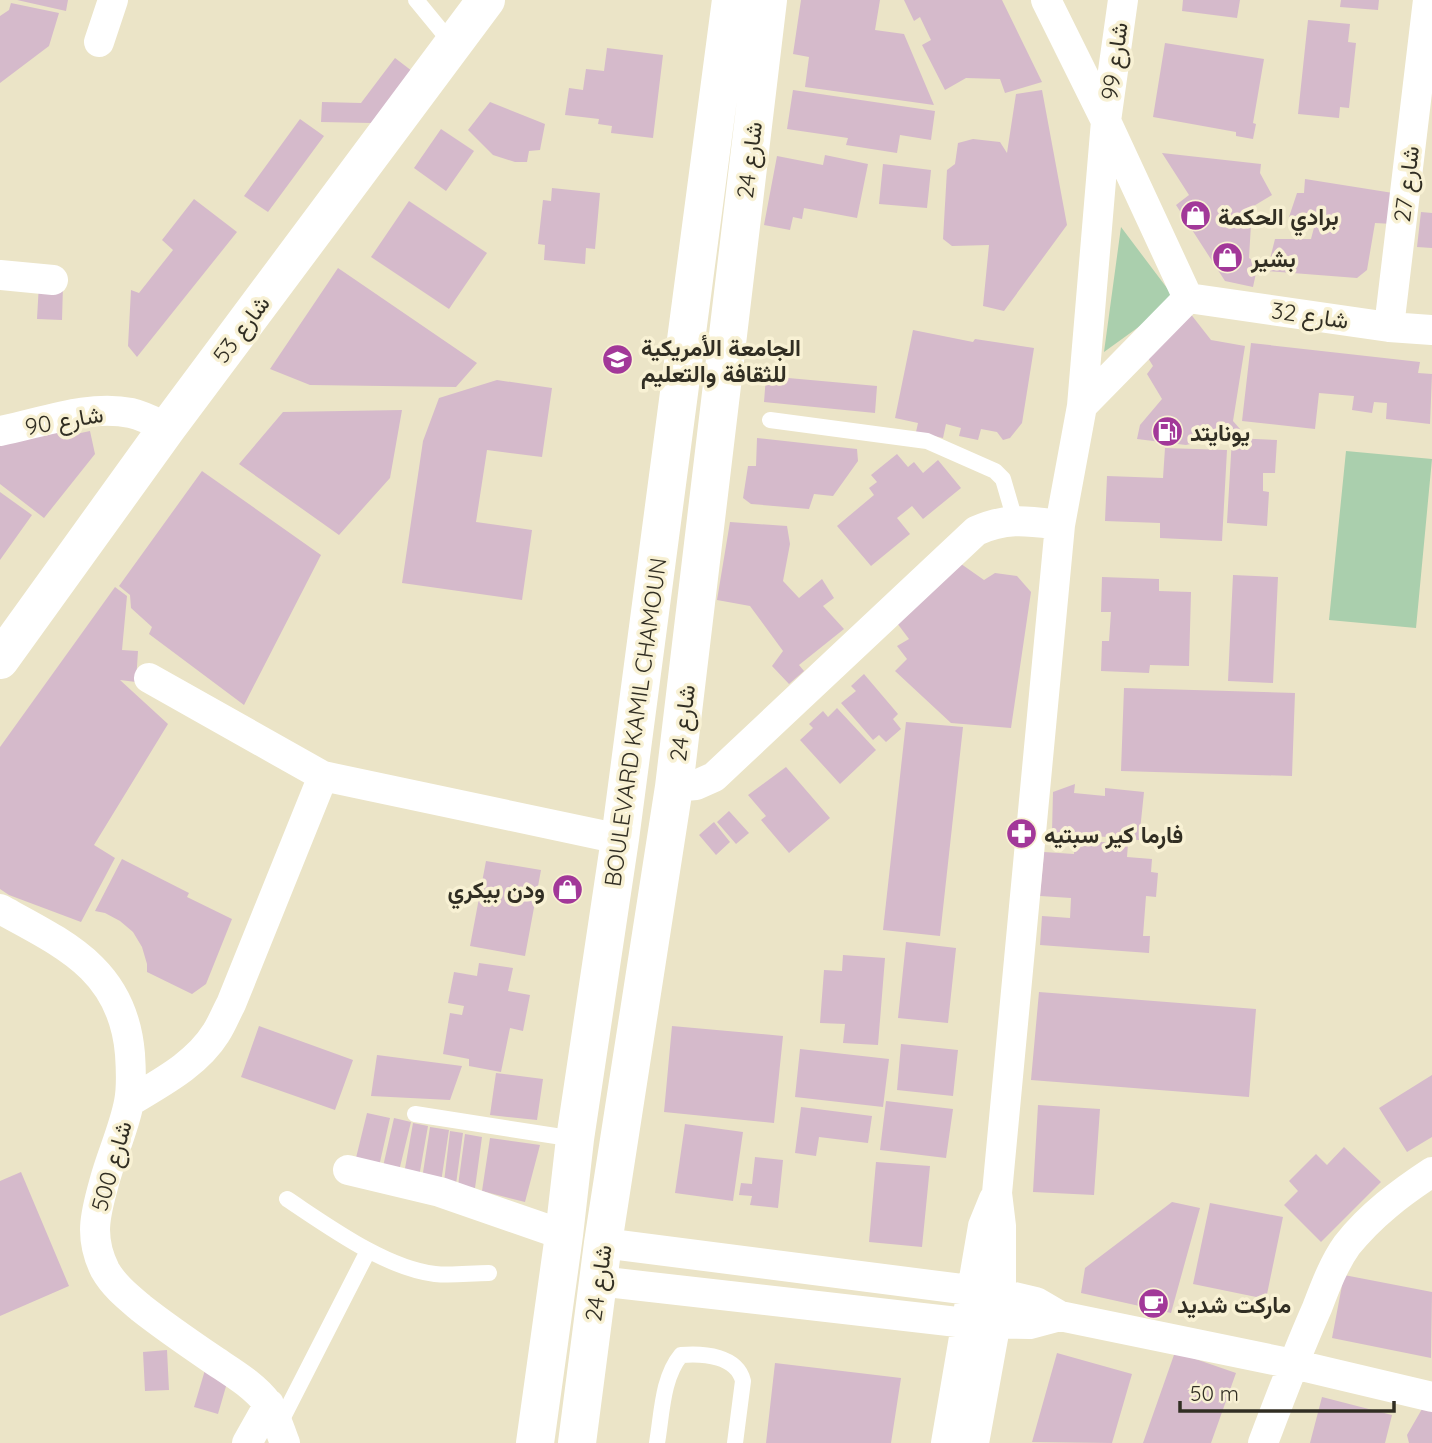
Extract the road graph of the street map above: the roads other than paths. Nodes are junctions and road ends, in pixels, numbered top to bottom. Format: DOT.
graph roads {
  1 [pos="113,0"];
  2 [pos="416,0"];
  3 [pos="486,0"];
  4 [pos="731,0"];
  5 [pos="768,0"];
  6 [pos="1046,0"];
  7 [pos="1122,0"];
  8 [pos="1428,0"];
  9 [pos="99,42"];
  10 [pos="453,45"];
  11 [pos="1106,121"];
  12 [pos="0,275"];
  13 [pos="53,280"];
  14 [pos="1188,298"];
  15 [pos="1390,327"];
  16 [pos="1432,330"];
  17 [pos="1082,406"];
  18 [pos="769,420"];
  19 [pos="167,428"];
  20 [pos="0,431"];
  21 [pos="662,514"];
  22 [pos="1015,520"];
  23 [pos="1060,525"];
  24 [pos="0,660"];
  25 [pos="149,678"];
  26 [pos="323,776"];
  27 [pos="674,787"];
  28 [pos="620,839"];
  29 [pos="0,909"];
  30 [pos="129,1102"];
  31 [pos="415,1114"];
  32 [pos="575,1139"];
  33 [pos="348,1170"];
  34 [pos="1432,1172"];
  35 [pos="997,1193"];
  36 [pos="286,1199"];
  37 [pos="564,1235"];
  38 [pos="603,1243"];
  39 [pos="368,1251"];
  40 [pos="489,1273"];
  41 [pos="598,1281"];
  42 [pos="970,1288"];
  43 [pos="1001,1294"];
  44 [pos="1060,1316"];
  45 [pos="966,1323"];
  46 [pos="997,1323"];
  47 [pos="1293,1364"];
  48 [pos="1432,1397"];
  49 [pos="277,1425"];
  50 [pos="247,1443"];
  51 [pos="535,1443"];
  52 [pos="577,1443"];
  53 [pos="657,1443"];
  54 [pos="734,1443"];
  55 [pos="946,1443"];
  56 [pos="974,1443"];
  57 [pos="1263,1443"];
  1 -- 9 [label="street"];
  2 -- 10 [label="lane"];
  3 -- 10 [label="main road, شارع 53"];
  4 -- 21 [label="main road, BOULEVARD KAMIL CHAMOUN"];
  5 -- 27 [label="main road, شارع 24"];
  6 -- 11 [label="street"];
  7 -- 11 [label="street, شارع 99"];
  8 -- 15 [label="street, شارع 27"];
  10 -- 19 [label="main road, شارع 53"];
  11 -- 14 [label="street"];
  11 -- 17 [label="street, شارع 99"];
  12 -- 13 [label="street"];
  14 -- 15 [label="street, شارع 32"];
  14 -- 17 [label="street"];
  15 -- 16 [label="street, شارع 32"];
  17 -- 23 [label="street, شارع 99"];
  18 -- 22 [label="lane"];
  19 -- 20 [label="street, شارع 90"];
  19 -- 24 [label="main road, شارع 53"];
  21 -- 27 [label="main road"];
  21 -- 28 [label="main road, BOULEVARD KAMIL CHAMOUN"];
  22 -- 23 [label="street"];
  22 -- 27 [label="street"];
  23 -- 35 [label="street, شارع 99"];
  25 -- 26 [label="street"];
  26 -- 28 [label="street"];
  26 -- 30 [label="street"];
  27 -- 38 [label="main road, شارع 24"];
  28 -- 32 [label="main road, BOULEVARD KAMIL CHAMOUN"];
  29 -- 30 [label="street, شارع 500"];
  30 -- 49 [label="street, شارع 500"];
  31 -- 32 [label="lane"];
  32 -- 37 [label="main road, BOULEVARD KAMIL CHAMOUN"];
  33 -- 37 [label="street"];
  34 -- 47 [label="street"];
  35 -- 42 [label="street"];
  35 -- 43 [label="street"];
  36 -- 39 [label="lane"];
  37 -- 51 [label="main road, BOULEVARD KAMIL CHAMOUN"];
  38 -- 41 [label="main road, شارع 24"];
  38 -- 42 [label="street"];
  39 -- 40 [label="lane"];
  39 -- 49 [label="lane"];
  41 -- 45 [label="street"];
  41 -- 52 [label="main road, شارع 24"];
  42 -- 43 [label="street"];
  42 -- 45 [label="street"];
  43 -- 44 [label="street"];
  43 -- 46 [label="street"];
  44 -- 46 [label="street"];
  44 -- 47 [label="street"];
  45 -- 46 [label="street"];
  45 -- 55 [label="street"];
  46 -- 56 [label="street"];
  47 -- 48 [label="street"];
  47 -- 57 [label="street"];
  49 -- 50 [label="street"];
  53 -- 54 [label="lane"];
}
